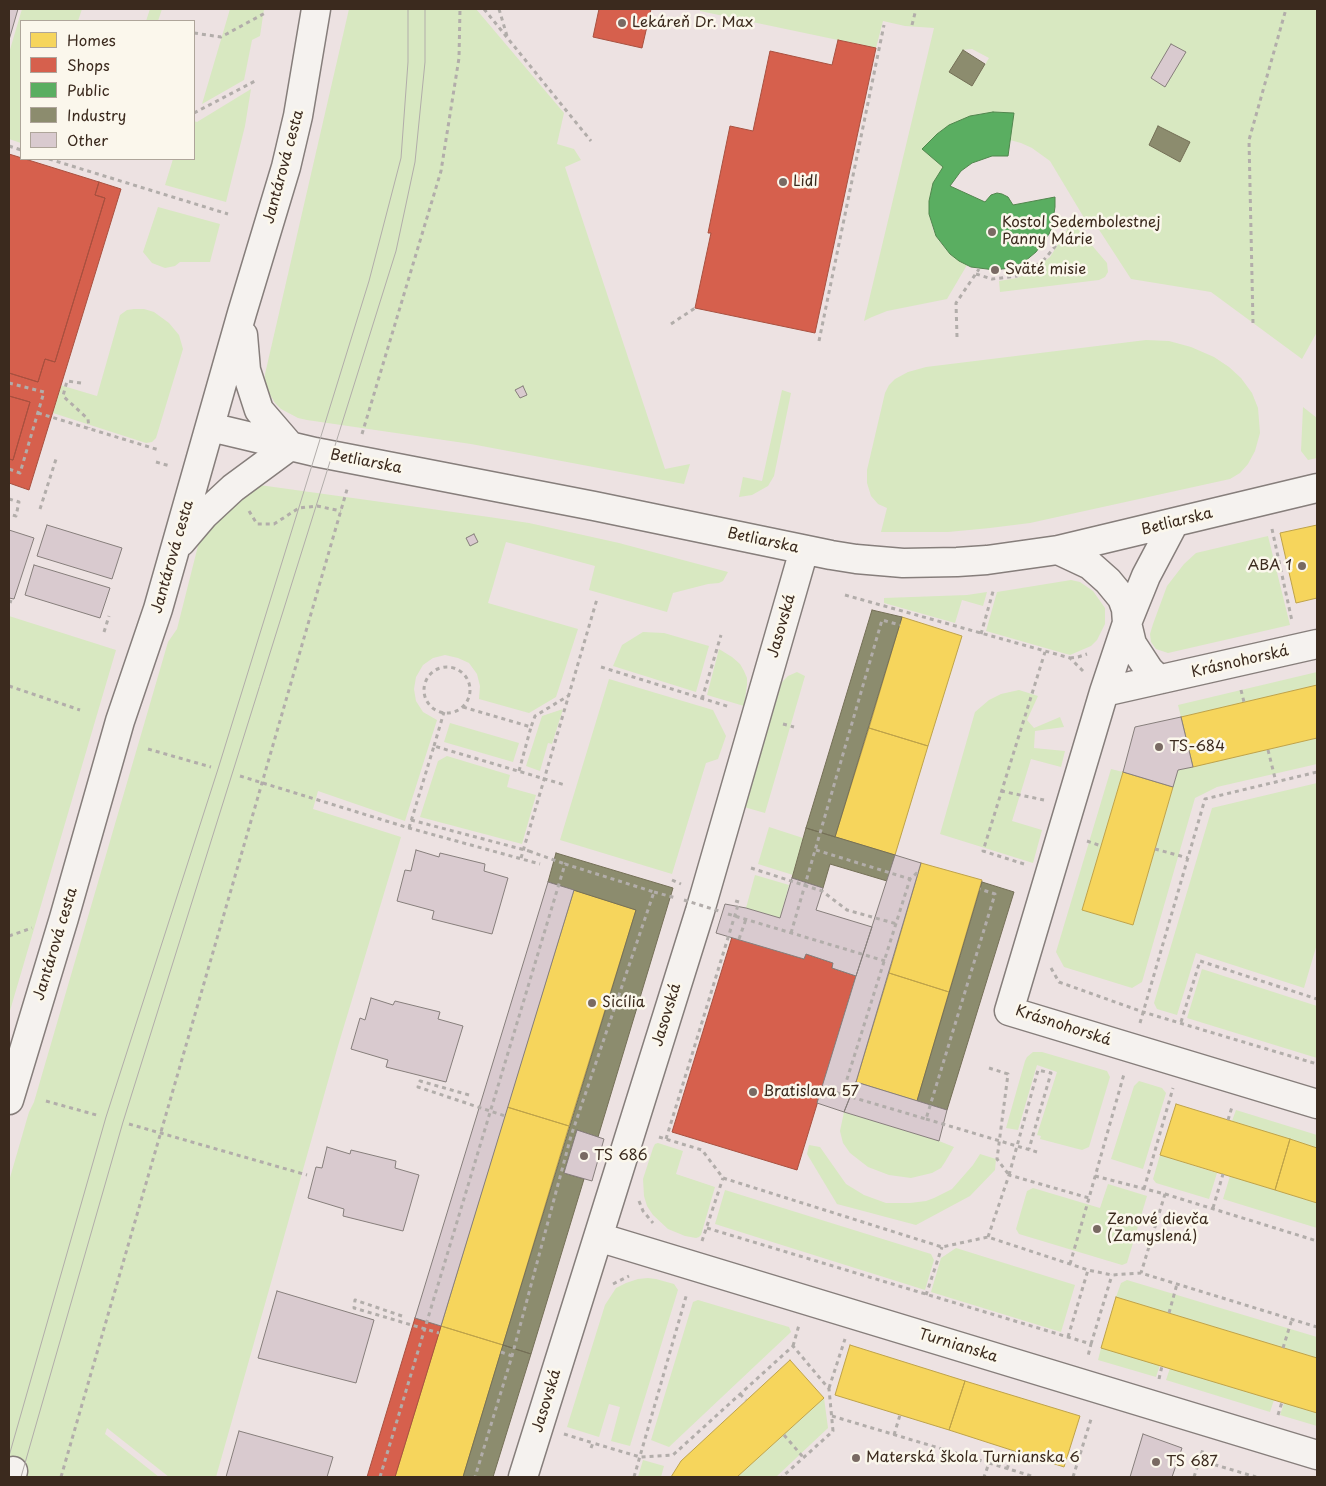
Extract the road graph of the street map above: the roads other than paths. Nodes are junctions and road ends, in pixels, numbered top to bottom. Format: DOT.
graph roads {
  1 [pos="316,9"];
  2 [pos="242,313"];
  3 [pos="210,427"];
  4 [pos="290,446"];
  5 [pos="1317,488"];
  6 [pos="1174,523"];
  7 [pos="176,549"];
  8 [pos="804,550"];
  9 [pos="1058,550"];
  10 [pos="1127,623"];
  11 [pos="1317,644"];
  12 [pos="1162,679"];
  13 [pos="1104,692"];
  14 [pos="9,1100"];
  15 [pos="1317,1104"];
  16 [pos="598,1237"];
  17 [pos="1317,1455"];
  18 [pos="524,1477"];
  1 -- 2 [label="street, Jantárová cesta"];
  2 -- 3 [label="street, Jantárová cesta"];
  2 -- 4 [label="street"];
  3 -- 4 [label="street, Betliarska"];
  3 -- 7 [label="street, Jantárová cesta"];
  4 -- 7 [label="street"];
  4 -- 8 [label="street, Betliarska"];
  5 -- 6 [label="street, Betliarska"];
  6 -- 9 [label="street, Betliarska"];
  6 -- 10 [label="street, Krásnohorská"];
  7 -- 14 [label="street, Jantárová cesta"];
  8 -- 9 [label="street, Betliarska"];
  8 -- 16 [label="street, Jasovská"];
  9 -- 10 [label="street, Krásnohorská"];
  10 -- 12 [label="street, Krásnohorská"];
  10 -- 13 [label="street, Krásnohorská"];
  11 -- 12 [label="street, Krásnohorská"];
  12 -- 13 [label="street, Krásnohorská"];
  13 -- 15 [label="street, Krásnohorská"];
  16 -- 17 [label="street, Turnianska"];
  16 -- 18 [label="street, Jasovská"];
}
